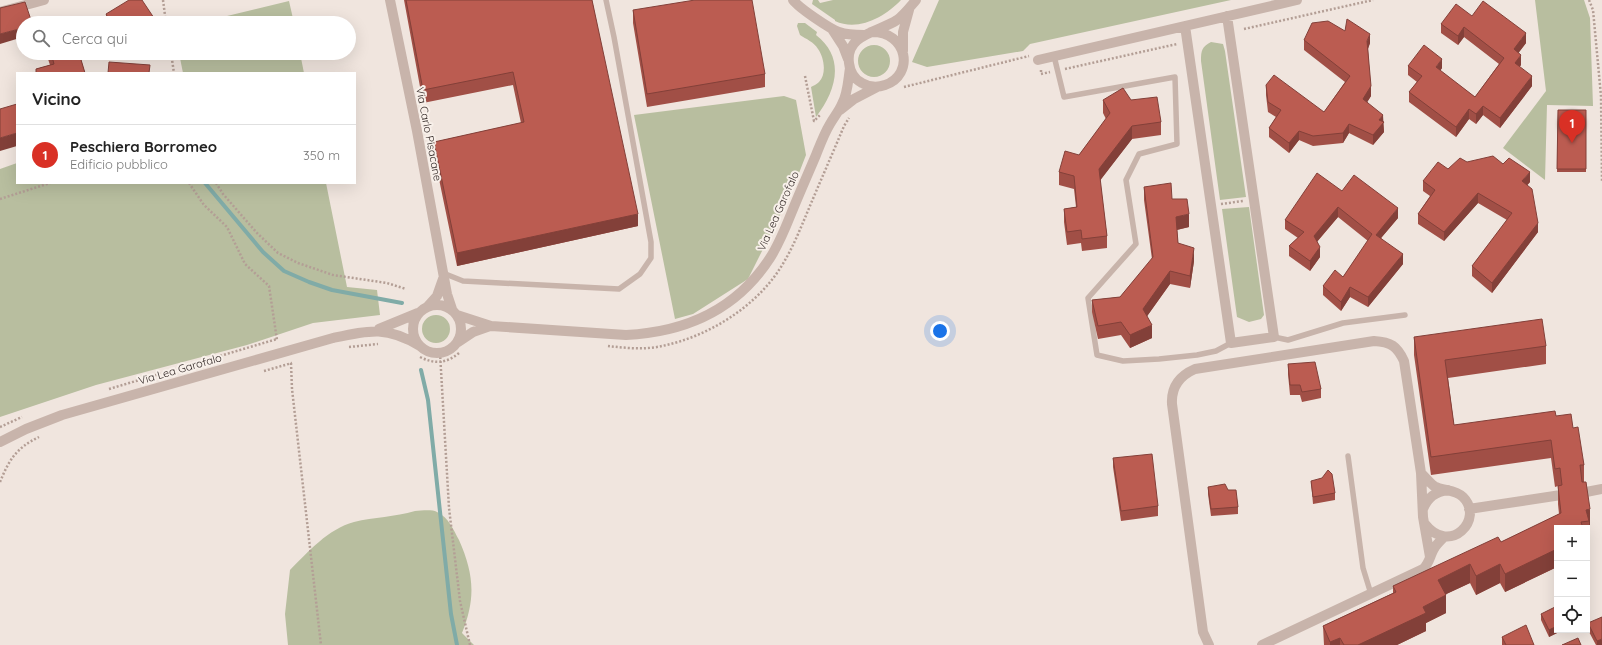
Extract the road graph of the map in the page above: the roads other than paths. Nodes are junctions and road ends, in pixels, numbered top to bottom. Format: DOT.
graph roads {
  1 [pos="44,0"];
  2 [pos="390,0"];
  3 [pos="606,0"];
  4 [pos="793,0"];
  5 [pos="1296,0"];
  6 [pos="913,2"];
  7 [pos="803,5"];
  8 [pos="0,12"];
  9 [pos="1227,16"];
  10 [pos="1185,26"];
  11 [pos="831,29"];
  12 [pos="867,33"];
  13 [pos="903,55"];
  14 [pos="1037,56"];
  15 [pos="1054,56"];
  16 [pos="849,63"];
  17 [pos="879,87"];
  18 [pos="836,114"];
  19 [pos="444,273"];
  20 [pos="428,306"];
  21 [pos="454,312"];
  22 [pos="418,313"];
  23 [pos="1405,315"];
  24 [pos="491,326"];
  25 [pos="371,331"];
  26 [pos="1274,337"];
  27 [pos="458,342"];
  28 [pos="1231,343"];
  29 [pos="420,346"];
  30 [pos="0,442"];
  31 [pos="1348,456"];
  32 [pos="1421,473"];
  33 [pos="1602,489"];
  34 [pos="1448,490"];
  35 [pos="1581,492"];
  36 [pos="1561,495"];
  37 [pos="1423,509"];
  38 [pos="1469,509"];
  39 [pos="1425,524"];
  40 [pos="1444,537"];
  41 [pos="1430,557"];
  42 [pos="1371,594"];
  43 [pos="1209,645"];
  44 [pos="1262,645"];
  1 -- 8 [label="street"];
  2 -- 19 [label="street, Via Carlo Pisacane"];
  3 -- 19 [label="lane"];
  4 -- 7 [label="street"];
  5 -- 9 [label="street"];
  6 -- 12 [label="street"];
  6 -- 13 [label="street"];
  7 -- 11 [label="street"];
  9 -- 10 [label="street"];
  9 -- 26 [label="street"];
  10 -- 15 [label="street"];
  10 -- 28 [label="street"];
  11 -- 12 [label="street"];
  11 -- 16 [label="street"];
  12 -- 13 [label="street"];
  12 -- 16 [label="street"];
  13 -- 17 [label="street"];
  14 -- 15 [label="street"];
  15 -- 28 [label="lane"];
  16 -- 17 [label="street"];
  16 -- 18 [label="street, Via Lea Garofalo"];
  17 -- 18 [label="street, Via Lea Garofalo"];
  18 -- 24 [label="street, Via Lea Garofalo"];
  19 -- 20 [label="street, Via Carlo Pisacane"];
  19 -- 21 [label="street, Via Carlo Pisacane"];
  20 -- 21 [label="street, Via Lea Garofalo"];
  20 -- 22 [label="street, Via Lea Garofalo"];
  21 -- 24 [label="street, Via Lea Garofalo"];
  21 -- 27 [label="street"];
  22 -- 25 [label="street, Via Lea Garofalo"];
  22 -- 29 [label="street"];
  23 -- 26 [label="lane"];
  24 -- 27 [label="street, Via Lea Garofalo"];
  25 -- 29 [label="street, Via Lea Garofalo"];
  25 -- 30 [label="street, Via Lea Garofalo"];
  26 -- 28 [label="street"];
  27 -- 29 [label="street, Via Lea Garofalo"];
  31 -- 42 [label="lane"];
  32 -- 34 [label="street"];
  32 -- 37 [label="street"];
  32 -- 43 [label="street"];
  33 -- 35 [label="street"];
  34 -- 37 [label="street"];
  34 -- 38 [label="street"];
  36 -- 38 [label="street"];
  37 -- 39 [label="street"];
  38 -- 40 [label="street"];
  39 -- 40 [label="street"];
  39 -- 41 [label="street"];
  40 -- 41 [label="street"];
  41 -- 42 [label="street"];
  42 -- 44 [label="street"];
}
